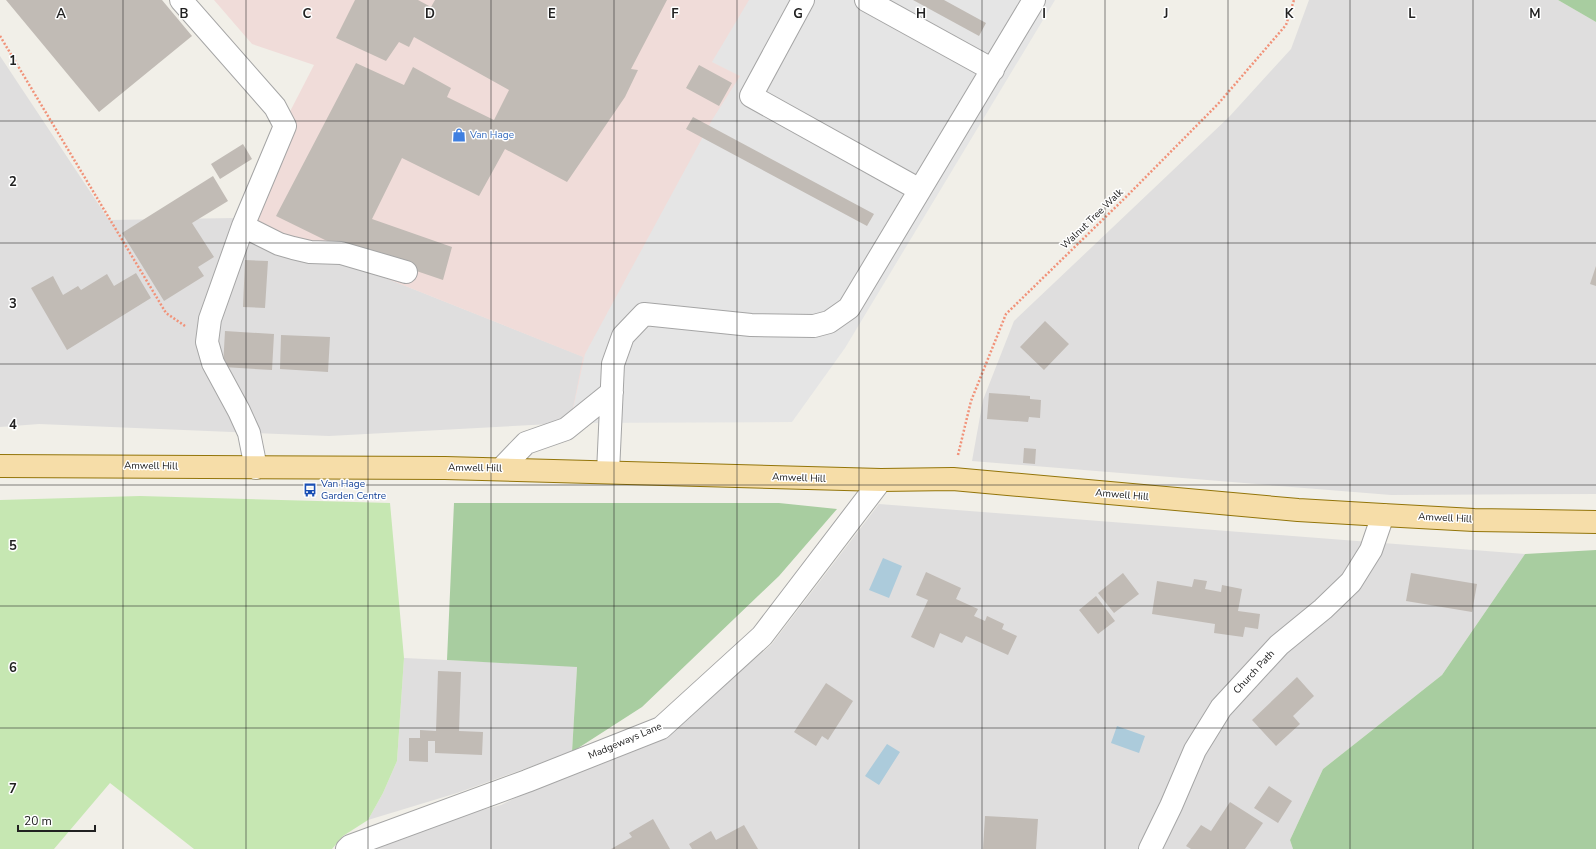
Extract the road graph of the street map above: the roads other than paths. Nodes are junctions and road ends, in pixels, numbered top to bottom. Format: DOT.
graph roads {
  1 [pos="181,0"];
  2 [pos="803,0"];
  3 [pos="866,0"];
  4 [pos="1034,0"];
  5 [pos="993,70"];
  6 [pos="920,190"];
  7 [pos="243,226"];
  8 [pos="406,272"];
  9 [pos="612,392"];
  10 [pos="0,466"];
  11 [pos="256,468"];
  12 [pos="501,469"];
  13 [pos="608,472"];
  14 [pos="881,480"];
  15 [pos="1383,515"];
  16 [pos="1596,522"];
  17 [pos="347,849"];
  18 [pos="1150,849"];
  1 -- 7 [label="street"];
  2 -- 6 [label="street"];
  3 -- 5 [label="street"];
  4 -- 5 [label="street"];
  5 -- 6 [label="street"];
  6 -- 9 [label="street"];
  7 -- 8 [label="street"];
  7 -- 11 [label="street"];
  9 -- 12 [label="street"];
  9 -- 13 [label="street"];
  10 -- 11 [label="main road, Amwell Hill"];
  11 -- 12 [label="main road, Amwell Hill"];
  12 -- 13 [label="main road, Amwell Hill"];
  13 -- 14 [label="main road, Amwell Hill"];
  14 -- 15 [label="main road, Amwell Hill"];
  14 -- 17 [label="street, Madgeways Lane"];
  15 -- 16 [label="main road, Amwell Hill"];
  15 -- 18 [label="street, Church Path"];
}
